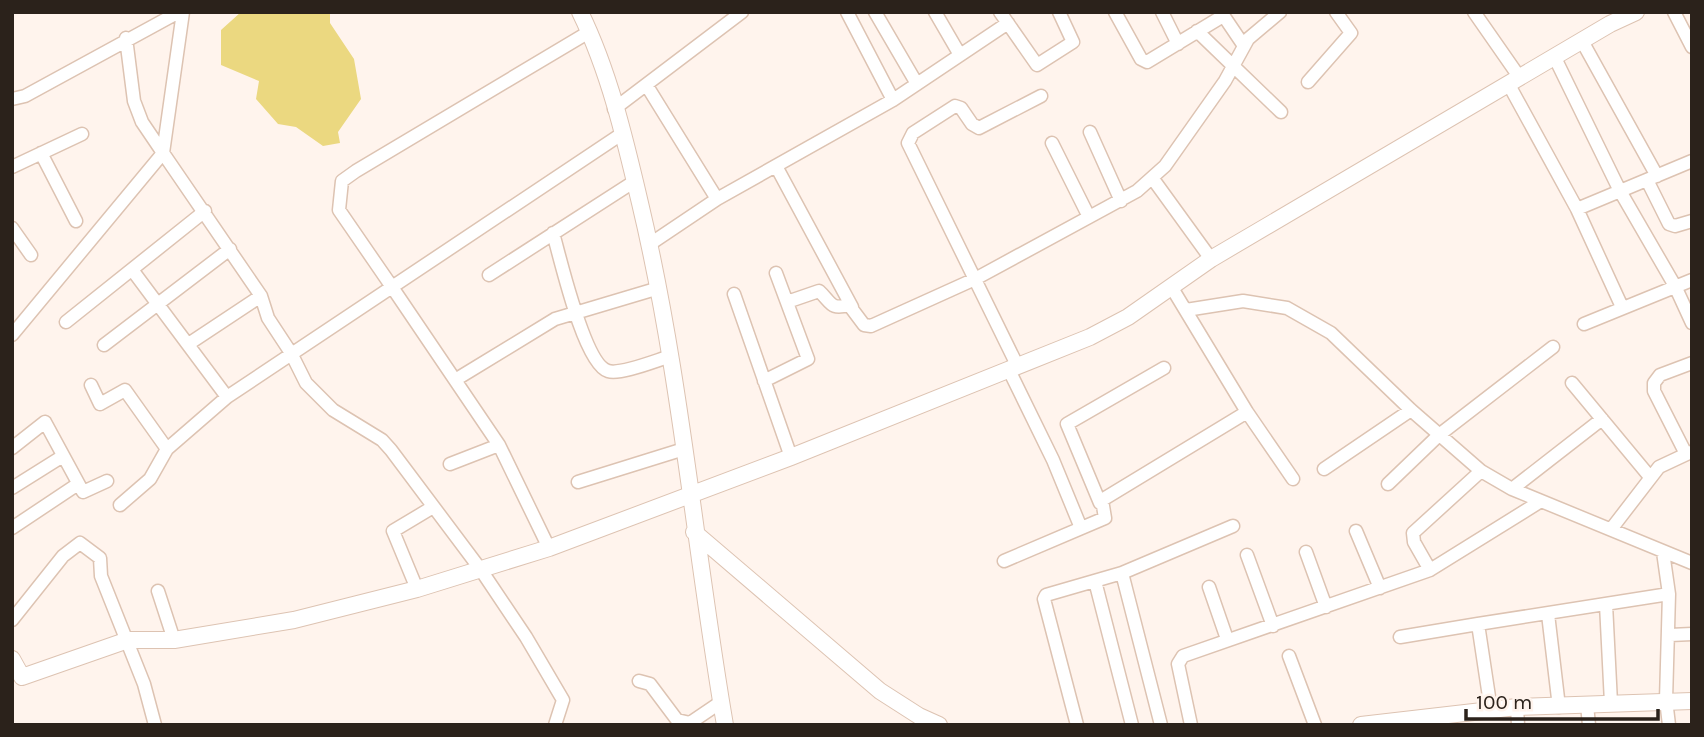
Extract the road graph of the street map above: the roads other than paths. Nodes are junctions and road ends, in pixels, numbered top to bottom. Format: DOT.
graph roads {
  1 [pos="181,12"];
  2 [pos="580,12"];
  3 [pos="742,12"];
  4 [pos="847,12"];
  5 [pos="875,12"];
  6 [pos="935,12"];
  7 [pos="1059,12"];
  8 [pos="1115,12"];
  9 [pos="1162,12"];
  10 [pos="1280,12"];
  11 [pos="1336,12"];
  12 [pos="1474,12"];
  13 [pos="1636,12"];
  14 [pos="1674,12"];
  15 [pos="1222,14"];
  16 [pos="1004,18"];
  17 [pos="1197,31"];
  18 [pos="589,32"];
  19 [pos="127,38"];
  20 [pos="1582,41"];
  21 [pos="1178,44"];
  22 [pos="1244,46"];
  23 [pos="1692,47"];
  24 [pos="960,55"];
  25 [pos="1555,58"];
  26 [pos="1234,64"];
  27 [pos="1308,82"];
  28 [pos="1515,82"];
  29 [pos="917,84"];
  30 [pos="647,86"];
  31 [pos="1041,96"];
  32 [pos="12,99"];
  33 [pos="893,100"];
  34 [pos="614,109"];
  35 [pos="1281,111"];
  36 [pos="1090,132"];
  37 [pos="82,134"];
  38 [pos="623,134"];
  39 [pos="1052,143"];
  40 [pos="41,153"];
  41 [pos="163,153"];
  42 [pos="1692,160"];
  43 [pos="776,166"];
  44 [pos="12,167"];
  45 [pos="1153,178"];
  46 [pos="1652,178"];
  47 [pos="635,181"];
  48 [pos="1620,191"];
  49 [pos="718,199"];
  50 [pos="1121,201"];
  51 [pos="1577,209"];
  52 [pos="205,211"];
  53 [pos="1089,217"];
  54 [pos="76,221"];
  55 [pos="1692,221"];
  56 [pos="12,228"];
  57 [pos="553,233"];
  58 [pos="650,243"];
  59 [pos="230,249"];
  60 [pos="31,255"];
  61 [pos="1211,259"];
  62 [pos="133,271"];
  63 [pos="776,273"];
  64 [pos="489,275"];
  65 [pos="975,279"];
  66 [pos="1692,280"];
  67 [pos="1675,286"];
  68 [pos="392,287"];
  69 [pos="659,288"];
  70 [pos="1172,288"];
  71 [pos="734,293"];
  72 [pos="261,296"];
  73 [pos="159,302"];
  74 [pos="787,302"];
  75 [pos="852,307"];
  76 [pos="1622,307"];
  77 [pos="1186,310"];
  78 [pos="576,311"];
  79 [pos="66,322"];
  80 [pos="1692,323"];
  81 [pos="1584,324"];
  82 [pos="12,335"];
  83 [pos="190,343"];
  84 [pos="104,345"];
  85 [pos="1553,347"];
  86 [pos="291,353"];
  87 [pos="671,356"];
  88 [pos="1692,363"];
  89 [pos="1013,368"];
  90 [pos="1164,368"];
  91 [pos="454,380"];
  92 [pos="764,381"];
  93 [pos="1572,383"];
  94 [pos="91,385"];
  95 [pos="228,397"];
  96 [pos="1411,410"];
  97 [pos="1247,412"];
  98 [pos="1602,419"];
  99 [pos="1440,435"];
  100 [pos="499,445"];
  101 [pos="12,448"];
  102 [pos="167,449"];
  103 [pos="684,449"];
  104 [pos="1689,453"];
  105 [pos="63,456"];
  106 [pos="791,457"];
  107 [pos="450,464"];
  108 [pos="1324,469"];
  109 [pos="1481,471"];
  110 [pos="1650,477"];
  111 [pos="1293,479"];
  112 [pos="107,481"];
  113 [pos="578,482"];
  114 [pos="78,484"];
  115 [pos="1388,484"];
  116 [pos="12,488"];
  117 [pos="1512,489"];
  118 [pos="691,495"];
  119 [pos="1541,501"];
  120 [pos="1100,503"];
  121 [pos="120,505"];
  122 [pos="433,507"];
  123 [pos="1233,526"];
  124 [pos="12,528"];
  125 [pos="1081,528"];
  126 [pos="1612,528"];
  127 [pos="1356,531"];
  128 [pos="694,532"];
  129 [pos="549,548"];
  130 [pos="1306,552"];
  131 [pos="1663,552"];
  132 [pos="1247,555"];
  133 [pos="1004,561"];
  134 [pos="1692,563"];
  135 [pos="481,570"];
  136 [pos="1430,570"];
  137 [pos="1122,573"];
  138 [pos="1095,581"];
  139 [pos="1209,587"];
  140 [pos="1380,588"];
  141 [pos="417,589"];
  142 [pos="158,591"];
  143 [pos="1669,594"];
  144 [pos="1606,604"];
  145 [pos="1326,607"];
  146 [pos="1548,614"];
  147 [pos="12,620"];
  148 [pos="1478,624"];
  149 [pos="1273,626"];
  150 [pos="1692,634"];
  151 [pos="1670,635"];
  152 [pos="1400,637"];
  153 [pos="174,639"];
  154 [pos="1227,639"];
  155 [pos="128,640"];
  156 [pos="1289,656"];
  157 [pos="12,659"];
  158 [pos="17,681"];
  159 [pos="639,681"];
  160 [pos="1666,700"];
  161 [pos="1692,701"];
  162 [pos="721,702"];
  163 [pos="1611,703"];
  164 [pos="1587,705"];
  165 [pos="1559,706"];
  166 [pos="1517,707"];
  167 [pos="1491,710"];
  168 [pos="1452,720"];
  169 [pos="155,725"];
  170 [pos="555,725"];
  171 [pos="725,725"];
  172 [pos="939,725"];
  173 [pos="1077,725"];
  174 [pos="1132,725"];
  175 [pos="1161,725"];
  176 [pos="1191,725"];
  177 [pos="1315,725"];
  178 [pos="1361,725"];
  179 [pos="1518,725"];
  180 [pos="1589,725"];
  181 [pos="1669,725"];
  1 -- 19 [label="street"];
  1 -- 41 [label="street"];
  2 -- 18 [label="street"];
  3 -- 30 [label="street"];
  4 -- 33 [label="street"];
  5 -- 29 [label="street"];
  6 -- 24 [label="street"];
  7 -- 16 [label="street"];
  8 -- 21 [label="street"];
  9 -- 21 [label="street"];
  10 -- 22 [label="street"];
  11 -- 27 [label="street"];
  12 -- 28 [label="street"];
  13 -- 20 [label="street"];
  14 -- 23 [label="street"];
  15 -- 17 [label="street"];
  15 -- 22 [label="street"];
  16 -- 24 [label="street"];
  17 -- 21 [label="street"];
  17 -- 26 [label="street"];
  18 -- 34 [label="street"];
  18 -- 68 [label="street"];
  19 -- 32 [label="street"];
  19 -- 41 [label="street"];
  20 -- 25 [label="street"];
  20 -- 46 [label="street"];
  22 -- 26 [label="street"];
  24 -- 29 [label="street"];
  25 -- 28 [label="street"];
  25 -- 48 [label="street"];
  26 -- 35 [label="street"];
  26 -- 45 [label="street"];
  28 -- 51 [label="street"];
  28 -- 61 [label="street"];
  29 -- 33 [label="street"];
  30 -- 34 [label="street"];
  30 -- 49 [label="street"];
  31 -- 65 [label="street"];
  33 -- 43 [label="street"];
  34 -- 38 [label="street"];
  36 -- 50 [label="street"];
  37 -- 40 [label="street"];
  38 -- 47 [label="street"];
  38 -- 68 [label="street"];
  39 -- 53 [label="street"];
  40 -- 44 [label="street"];
  40 -- 54 [label="street"];
  41 -- 52 [label="street"];
  41 -- 82 [label="street"];
  42 -- 46 [label="street"];
  43 -- 49 [label="street"];
  43 -- 75 [label="street"];
  45 -- 50 [label="street"];
  45 -- 61 [label="street"];
  46 -- 48 [label="street"];
  46 -- 55 [label="street"];
  47 -- 57 [label="street"];
  47 -- 58 [label="street"];
  48 -- 51 [label="street"];
  48 -- 67 [label="street"];
  49 -- 58 [label="street"];
  50 -- 53 [label="street"];
  51 -- 76 [label="street"];
  52 -- 59 [label="street"];
  52 -- 62 [label="street"];
  53 -- 65 [label="street"];
  56 -- 60 [label="street"];
  57 -- 64 [label="street"];
  57 -- 78 [label="street"];
  58 -- 69 [label="street"];
  59 -- 72 [label="street"];
  59 -- 73 [label="street"];
  61 -- 70 [label="street"];
  62 -- 73 [label="street"];
  62 -- 79 [label="street"];
  63 -- 74 [label="street"];
  65 -- 75 [label="street"];
  65 -- 89 [label="street"];
  66 -- 67 [label="street"];
  67 -- 76 [label="street"];
  67 -- 80 [label="street"];
  68 -- 86 [label="street"];
  68 -- 91 [label="street"];
  69 -- 78 [label="street"];
  69 -- 87 [label="street"];
  70 -- 77 [label="street"];
  70 -- 89 [label="street"];
  71 -- 92 [label="street"];
  72 -- 83 [label="street"];
  72 -- 86 [label="street"];
  73 -- 83 [label="street"];
  73 -- 84 [label="street"];
  74 -- 75 [label="street"];
  74 -- 92 [label="street"];
  76 -- 81 [label="street"];
  77 -- 96 [label="street"];
  77 -- 97 [label="street"];
  78 -- 87 [label="street"];
  78 -- 91 [label="street"];
  83 -- 95 [label="street"];
  85 -- 99 [label="street"];
  86 -- 95 [label="street"];
  86 -- 122 [label="street"];
  87 -- 103 [label="street"];
  88 -- 104 [label="street"];
  89 -- 106 [label="street"];
  89 -- 125 [label="street"];
  90 -- 120 [label="street"];
  91 -- 100 [label="street"];
  92 -- 106 [label="street"];
  93 -- 98 [label="street"];
  94 -- 102 [label="street"];
  95 -- 102 [label="street"];
  96 -- 99 [label="street"];
  96 -- 108 [label="street"];
  97 -- 111 [label="street"];
  97 -- 120 [label="street"];
  98 -- 110 [label="street"];
  98 -- 117 [label="street"];
  99 -- 109 [label="street"];
  99 -- 115 [label="street"];
  100 -- 107 [label="street"];
  100 -- 129 [label="street"];
  101 -- 105 [label="street"];
  102 -- 121 [label="street"];
  103 -- 113 [label="street"];
  103 -- 118 [label="street"];
  104 -- 110 [label="street"];
  105 -- 114 [label="street"];
  105 -- 116 [label="street"];
  106 -- 118 [label="street"];
  109 -- 117 [label="street"];
  109 -- 136 [label="street"];
  110 -- 126 [label="street"];
  112 -- 114 [label="street"];
  114 -- 124 [label="street"];
  117 -- 119 [label="street"];
  118 -- 128 [label="street"];
  118 -- 129 [label="street"];
  119 -- 126 [label="street"];
  119 -- 136 [label="street"];
  120 -- 125 [label="street"];
  122 -- 135 [label="street"];
  122 -- 141 [label="street"];
  123 -- 137 [label="street"];
  125 -- 133 [label="street"];
  126 -- 131 [label="street"];
  127 -- 140 [label="street"];
  128 -- 162 [label="street"];
  128 -- 172 [label="street"];
  129 -- 135 [label="street"];
  130 -- 145 [label="street"];
  131 -- 134 [label="street"];
  131 -- 143 [label="street"];
  132 -- 149 [label="street"];
  135 -- 141 [label="street"];
  135 -- 170 [label="street"];
  136 -- 140 [label="street"];
  137 -- 138 [label="street"];
  137 -- 175 [label="street"];
  138 -- 173 [label="street"];
  138 -- 174 [label="street"];
  139 -- 154 [label="street"];
  140 -- 145 [label="street"];
  141 -- 153 [label="street"];
  142 -- 153 [label="street"];
  143 -- 144 [label="street"];
  143 -- 151 [label="street"];
  144 -- 146 [label="street"];
  144 -- 163 [label="street"];
  145 -- 149 [label="street"];
  146 -- 148 [label="street"];
  146 -- 165 [label="street"];
  147 -- 155 [label="street"];
  148 -- 152 [label="street"];
  148 -- 167 [label="street"];
  149 -- 154 [label="street"];
  150 -- 151 [label="street"];
  151 -- 160 [label="street"];
  153 -- 155 [label="street"];
  154 -- 176 [label="street"];
  155 -- 158 [label="street"];
  155 -- 169 [label="street"];
  156 -- 177 [label="street"];
  157 -- 158 [label="street"];
  159 -- 162 [label="street"];
  160 -- 161 [label="street"];
  160 -- 163 [label="street"];
  160 -- 181 [label="street"];
  162 -- 171 [label="street"];
  163 -- 164 [label="street"];
  164 -- 165 [label="street"];
  164 -- 180 [label="street"];
  165 -- 166 [label="street"];
  166 -- 167 [label="street"];
  166 -- 179 [label="street"];
  167 -- 168 [label="street"];
  168 -- 178 [label="street"];
}
